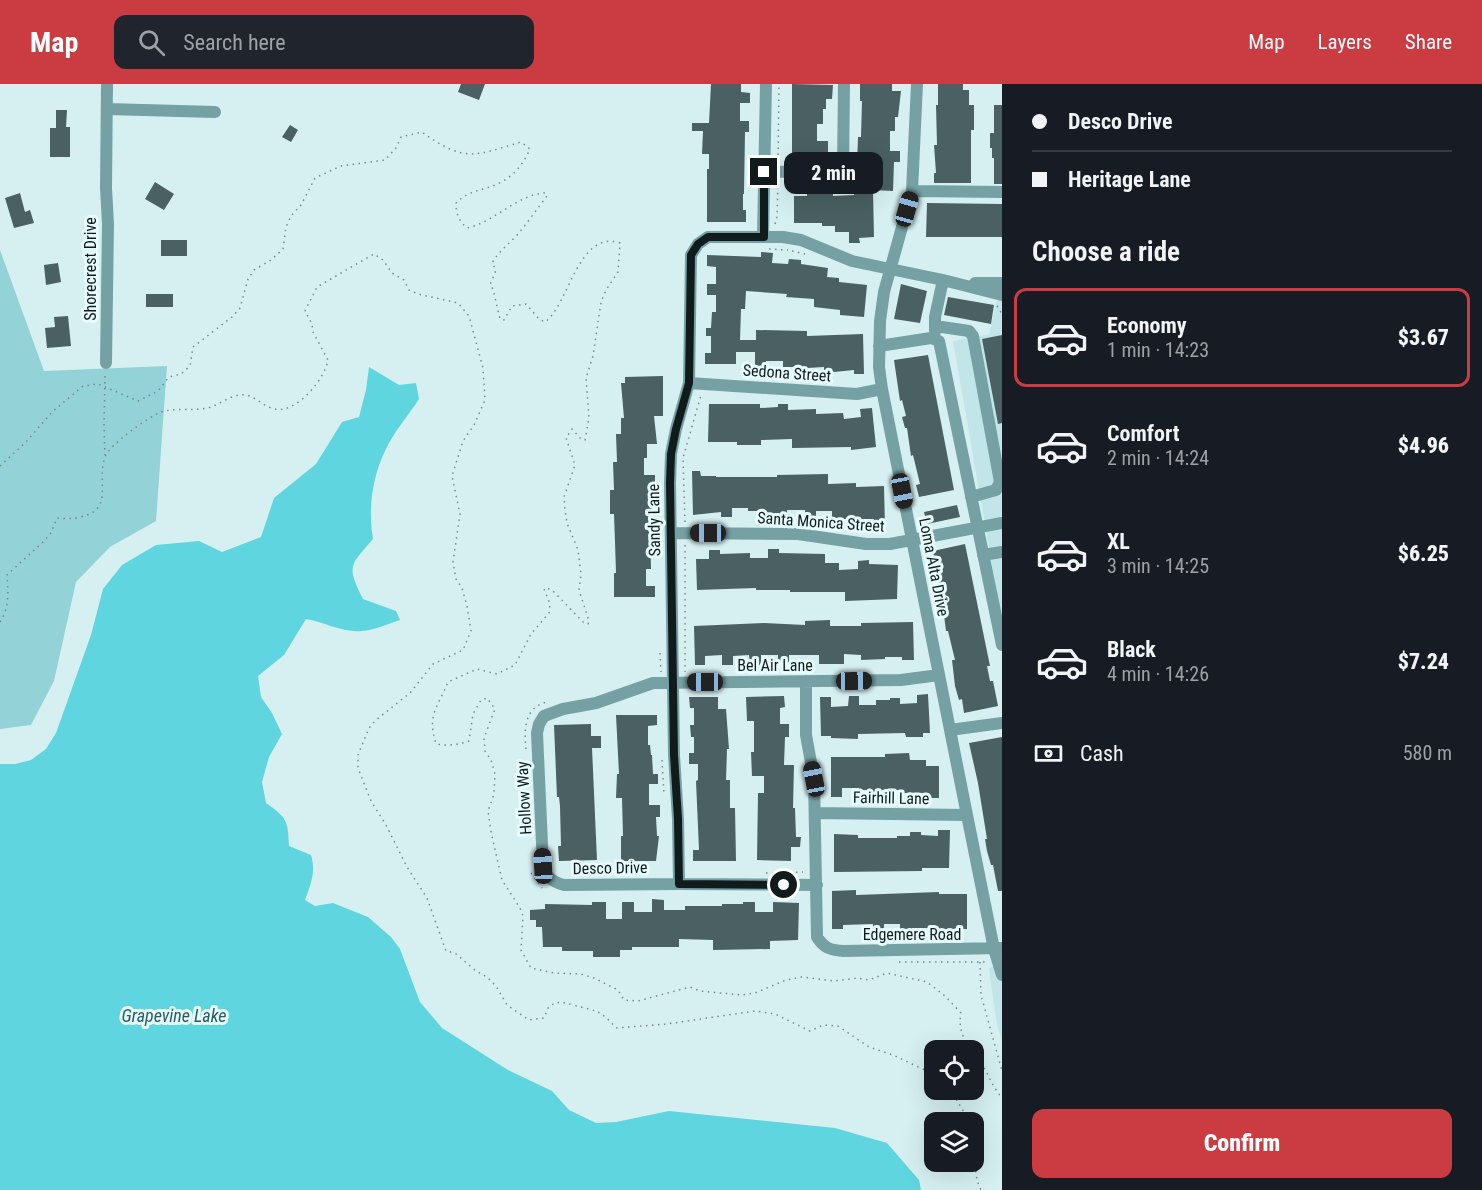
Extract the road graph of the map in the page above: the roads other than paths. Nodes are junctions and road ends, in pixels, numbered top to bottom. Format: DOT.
graph roads {
  1 [pos="107,84"];
  2 [pos="766,84"];
  3 [pos="844,84"];
  4 [pos="917,84"];
  5 [pos="107,109"];
  6 [pos="215,112"];
  7 [pos="764,172"];
  8 [pos="912,191"];
  9 [pos="1002,192"];
  10 [pos="764,243"];
  11 [pos="890,269"];
  12 [pos="948,281"];
  13 [pos="1002,283"];
  14 [pos="1002,295"];
  15 [pos="934,326"];
  16 [pos="935,339"];
  17 [pos="879,346"];
  18 [pos="106,363"];
  19 [pos="689,383"];
  20 [pos="882,389"];
  21 [pos="971,497"];
  22 [pos="1002,523"];
  23 [pos="978,527"];
  24 [pos="671,533"];
  25 [pos="912,539"];
  26 [pos="1002,552"];
  27 [pos="983,555"];
  28 [pos="1002,645"];
  29 [pos="939,675"];
  30 [pos="806,681"];
  31 [pos="673,682"];
  32 [pos="544,716"];
  33 [pos="1002,723"];
  34 [pos="950,730"];
  35 [pos="815,813"];
  36 [pos="967,815"];
  37 [pos="550,878"];
  38 [pos="679,884"];
  39 [pos="817,885"];
  40 [pos="998,949"];
  41 [pos="1002,975"];
  1 -- 5 [label="street, Shorecrest Drive"];
  2 -- 7 [label="street"];
  3 -- 7 [label="street"];
  4 -- 8 [label="street, Loma Alta Drive"];
  5 -- 6 [label="street"];
  5 -- 18 [label="street, Shorecrest Drive"];
  7 -- 10 [label="street"];
  8 -- 9 [label="street"];
  8 -- 11 [label="street, Loma Alta Drive"];
  10 -- 11 [label="street, Sandy Lane"];
  10 -- 19 [label="street, Sandy Lane"];
  11 -- 12 [label="street, Sandy Lane"];
  11 -- 17 [label="street, Loma Alta Drive"];
  12 -- 13 [label="street, Sandy Lane"];
  12 -- 14 [label="street, Sandy Lane"];
  12 -- 15 [label="street"];
  15 -- 16 [label="street"];
  15 -- 21 [label="street"];
  16 -- 17 [label="street"];
  16 -- 21 [label="street"];
  17 -- 20 [label="street, Loma Alta Drive"];
  19 -- 20 [label="street, Sedona Street"];
  19 -- 24 [label="street, Sandy Lane"];
  20 -- 25 [label="street, Loma Alta Drive"];
  21 -- 23 [label="street"];
  22 -- 23 [label="street, Santa Monica Street"];
  23 -- 25 [label="street, Santa Monica Street"];
  23 -- 27 [label="street"];
  24 -- 25 [label="street, Santa Monica Street"];
  24 -- 31 [label="street, Sandy Lane"];
  25 -- 29 [label="street, Loma Alta Drive"];
  26 -- 27 [label="street"];
  27 -- 28 [label="street"];
  29 -- 30 [label="street, Bel Air Lane"];
  29 -- 34 [label="street, Loma Alta Drive"];
  30 -- 31 [label="street, Bel Air Lane"];
  30 -- 35 [label="street"];
  31 -- 32 [label="street, Bel Air Lane"];
  31 -- 38 [label="street, Sandy Lane"];
  32 -- 37 [label="street, Hollow Way"];
  33 -- 34 [label="street"];
  34 -- 36 [label="street, Loma Alta Drive"];
  35 -- 36 [label="street, Fairhill Lane"];
  35 -- 39 [label="street"];
  36 -- 40 [label="street, Loma Alta Drive"];
  37 -- 38 [label="street, Desco Drive"];
  38 -- 39 [label="street, Desco Drive"];
  39 -- 40 [label="street, Edgemere Road"];
  40 -- 41 [label="street, Loma Alta Drive"];
}
